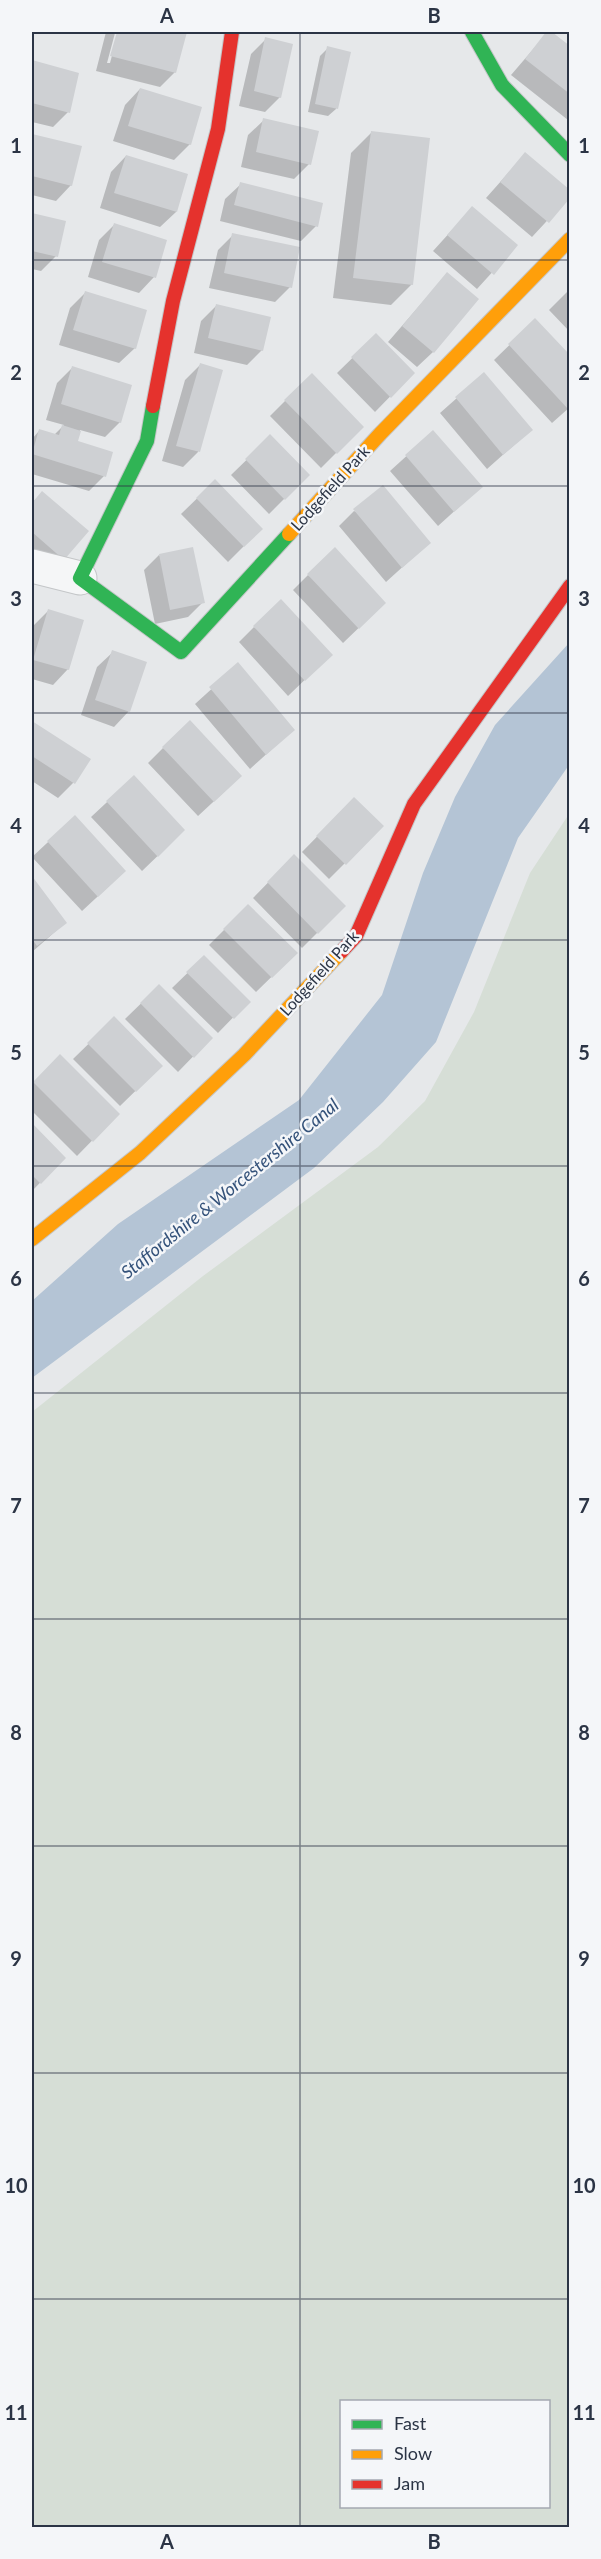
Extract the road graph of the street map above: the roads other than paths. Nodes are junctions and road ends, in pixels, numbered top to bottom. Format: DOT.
graph roads {
  1 [pos="232,32"];
  2 [pos="472,32"];
  3 [pos="570,155"];
  4 [pos="570,239"];
  5 [pos="32,566"];
  6 [pos="80,578"];
  7 [pos="570,586"];
  8 [pos="32,1239"];
  1 -- 6 [label="street"];
  2 -- 3 [label="street"];
  4 -- 6 [label="street, Lodgefield Park"];
  5 -- 6 [label="street, Lodgefield Park"];
  7 -- 8 [label="street, Lodgefield Park"];
}
